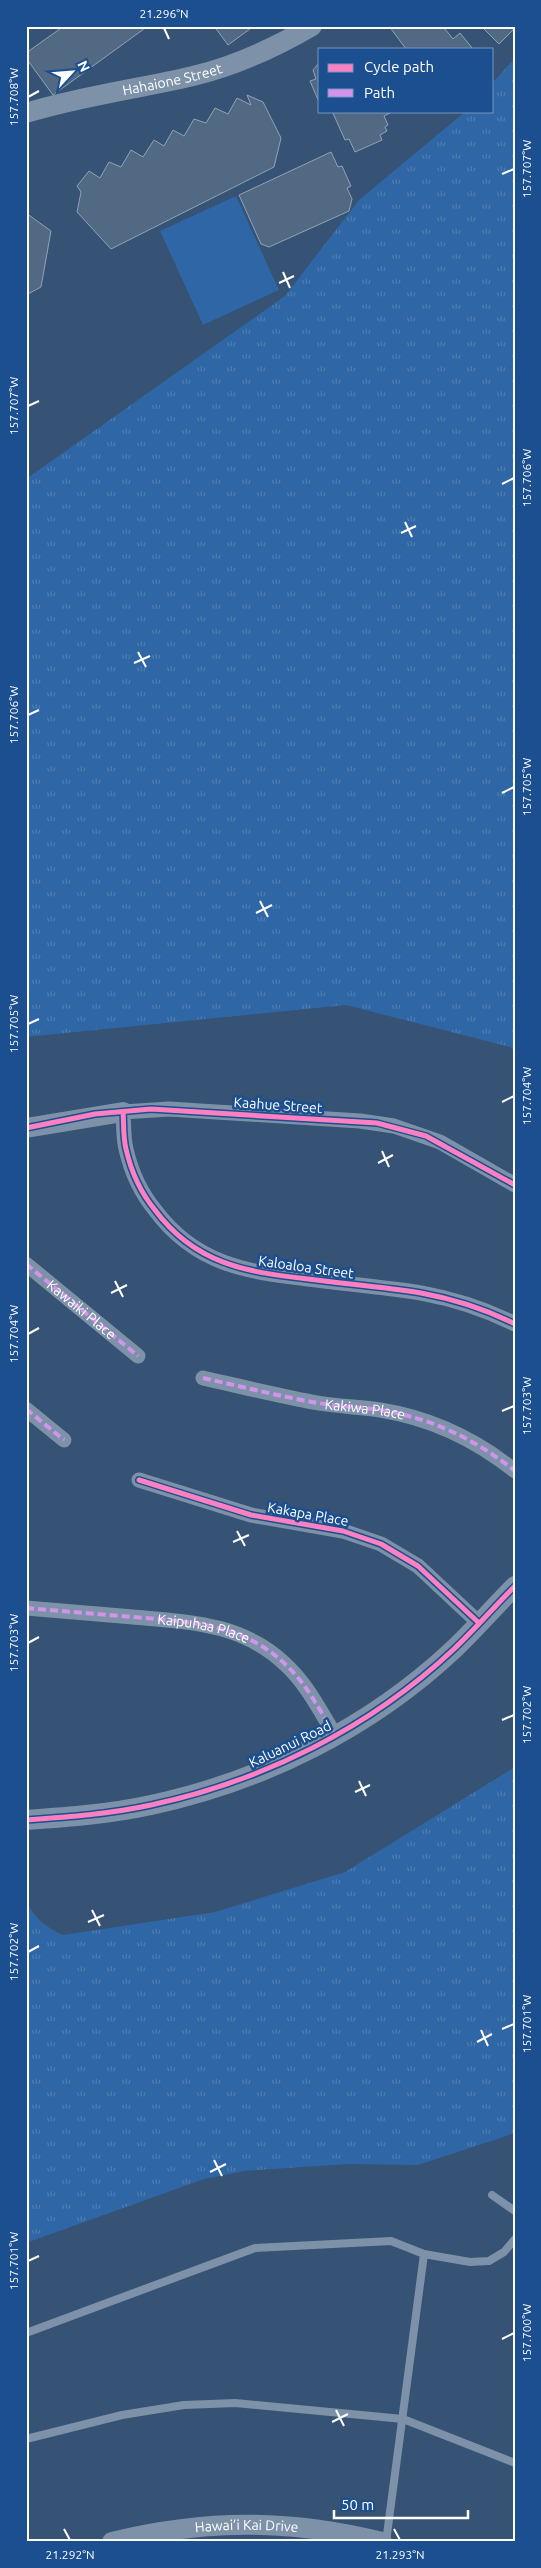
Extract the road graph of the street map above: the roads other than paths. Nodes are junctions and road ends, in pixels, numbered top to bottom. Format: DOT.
graph roads {
  1 [pos="312,26"];
  2 [pos="26,113"];
  3 [pos="123,1112"];
  4 [pos="26,1128"];
  5 [pos="515,1185"];
  6 [pos="26,1264"];
  7 [pos="515,1324"];
  8 [pos="138,1356"];
  9 [pos="203,1378"];
  10 [pos="26,1409"];
  11 [pos="64,1440"];
  12 [pos="515,1471"];
  13 [pos="139,1480"];
  14 [pos="515,1586"];
  15 [pos="26,1608"];
  16 [pos="479,1623"];
  17 [pos="335,1736"];
  18 [pos="26,1820"];
  19 [pos="492,2195"];
  20 [pos="515,2211"];
  21 [pos="515,2239"];
  22 [pos="424,2254"];
  23 [pos="26,2333"];
  24 [pos="403,2418"];
  25 [pos="26,2439"];
  26 [pos="515,2463"];
  27 [pos="112,2542"];
  28 [pos="382,2542"];
  29 [pos="386,2542"];
  1 -- 2 [label="street, Hahaione Street"];
  3 -- 4 [label="street, Kaahue Street"];
  3 -- 5 [label="street, Kaahue Street"];
  3 -- 7 [label="street, Kaloaloa Street"];
  6 -- 8 [label="street, Kawaiki Place"];
  9 -- 12 [label="street, Kakiwa Place"];
  10 -- 11 [label="street"];
  13 -- 16 [label="street, Kakapa Place"];
  14 -- 16 [label="street, Kaluanui Road"];
  15 -- 17 [label="street, Kaipuhaa Place"];
  16 -- 17 [label="street, Kaluanui Road"];
  17 -- 18 [label="street, Kaluanui Road"];
  19 -- 20 [label="lane"];
  21 -- 22 [label="lane"];
  22 -- 23 [label="lane"];
  22 -- 24 [label="lane"];
  24 -- 25 [label="lane"];
  24 -- 26 [label="lane"];
  24 -- 29 [label="lane"];
  27 -- 28 [label="street, Hawai’i Kai Drive"];
}
